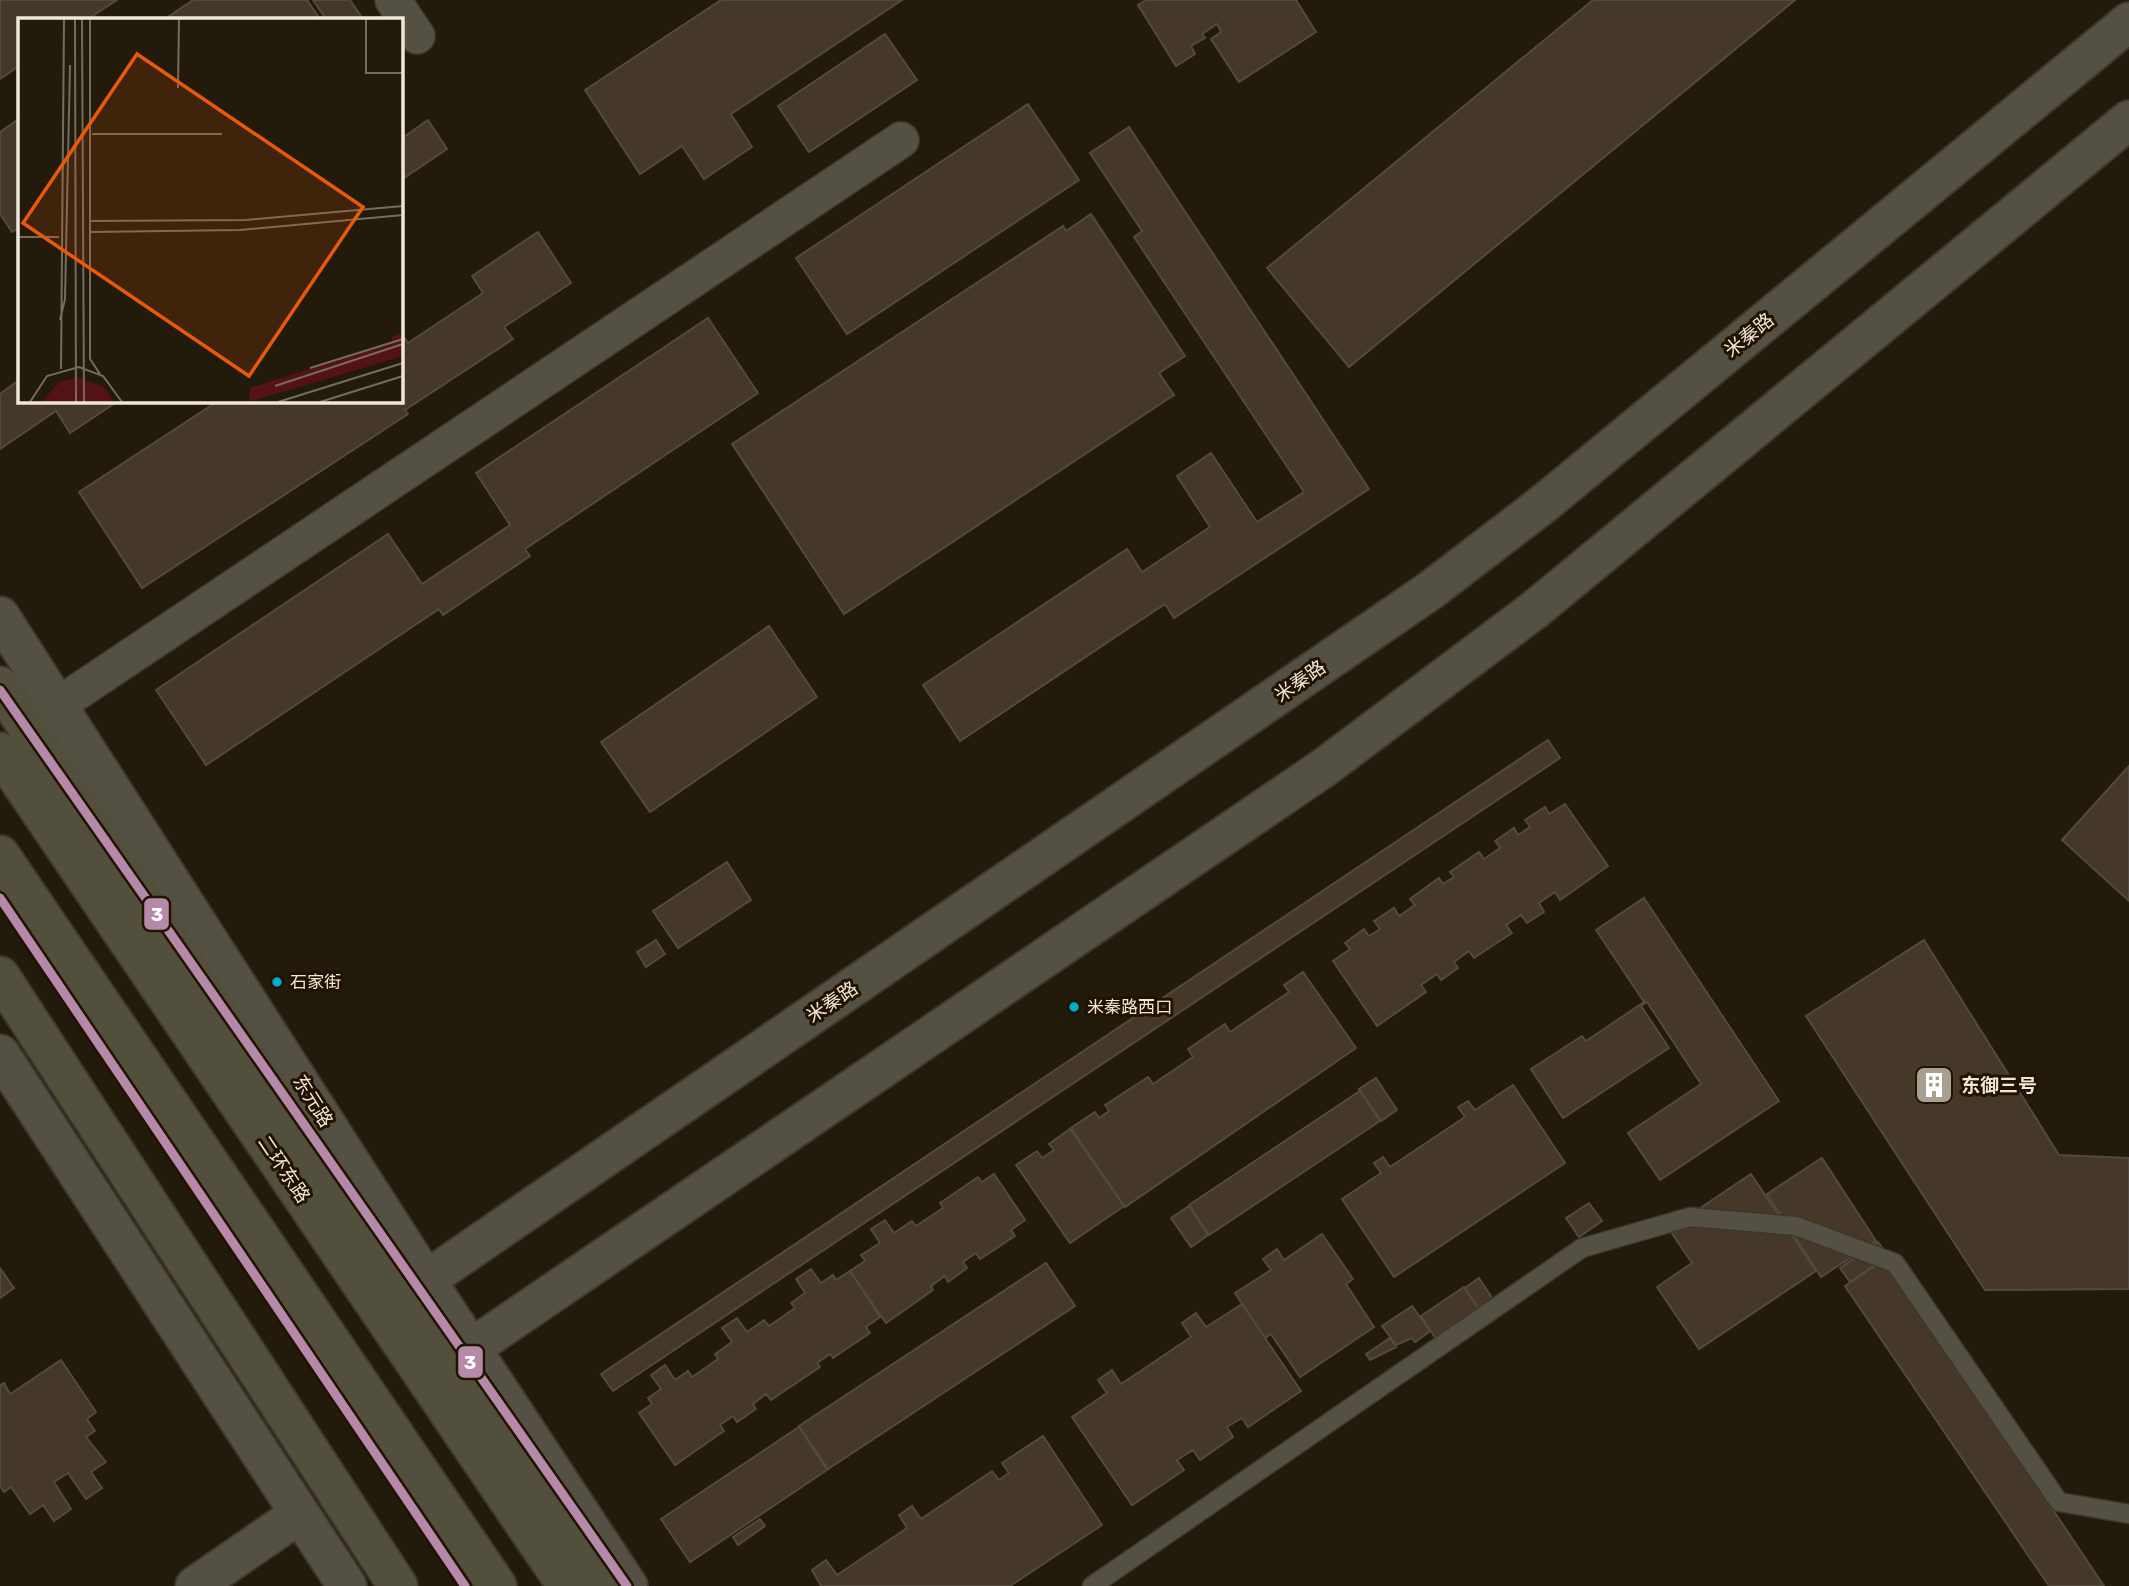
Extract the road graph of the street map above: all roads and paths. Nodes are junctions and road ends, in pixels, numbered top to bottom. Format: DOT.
graph roads {
  1 [pos="393,0"];
  2 [pos="2129,22"];
  3 [pos="417,36"];
  4 [pos="2129,120"];
  5 [pos="901,140"];
  6 [pos="0,616"];
  7 [pos="0,687"];
  8 [pos="58,705"];
  9 [pos="0,752"];
  10 [pos="0,855"];
  11 [pos="0,976"];
  12 [pos="0,1054"];
  13 [pos="426,1280"];
  14 [pos="473,1346"];
  15 [pos="2129,1514"];
  16 [pos="298,1516"];
  17 [pos="389,1573"];
  18 [pos="195,1586"];
  19 [pos="347,1586"];
  20 [pos="497,1586"];
  21 [pos="567,1586"];
  22 [pos="601,1586"];
  23 [pos="628,1586"];
  24 [pos="1093,1586"];
  1 -- 3 [label="street"];
  2 -- 13 [label="street, 米秦路"];
  4 -- 14 [label="street"];
  5 -- 8 [label="street"];
  6 -- 8 [label="street, 东元路"];
  7 -- 22 [label="highway"];
  8 -- 13 [label="street, 东元路"];
  9 -- 21 [label="highway, 二环东路"];
  10 -- 20 [label="highway"];
  11 -- 17 [label="highway"];
  12 -- 16 [label="street"];
  13 -- 14 [label="street, 东元路"];
  14 -- 23 [label="street, 东元路"];
  15 -- 24 [label="lane"];
  16 -- 18 [label="street"];
  16 -- 19 [label="street"];
}
